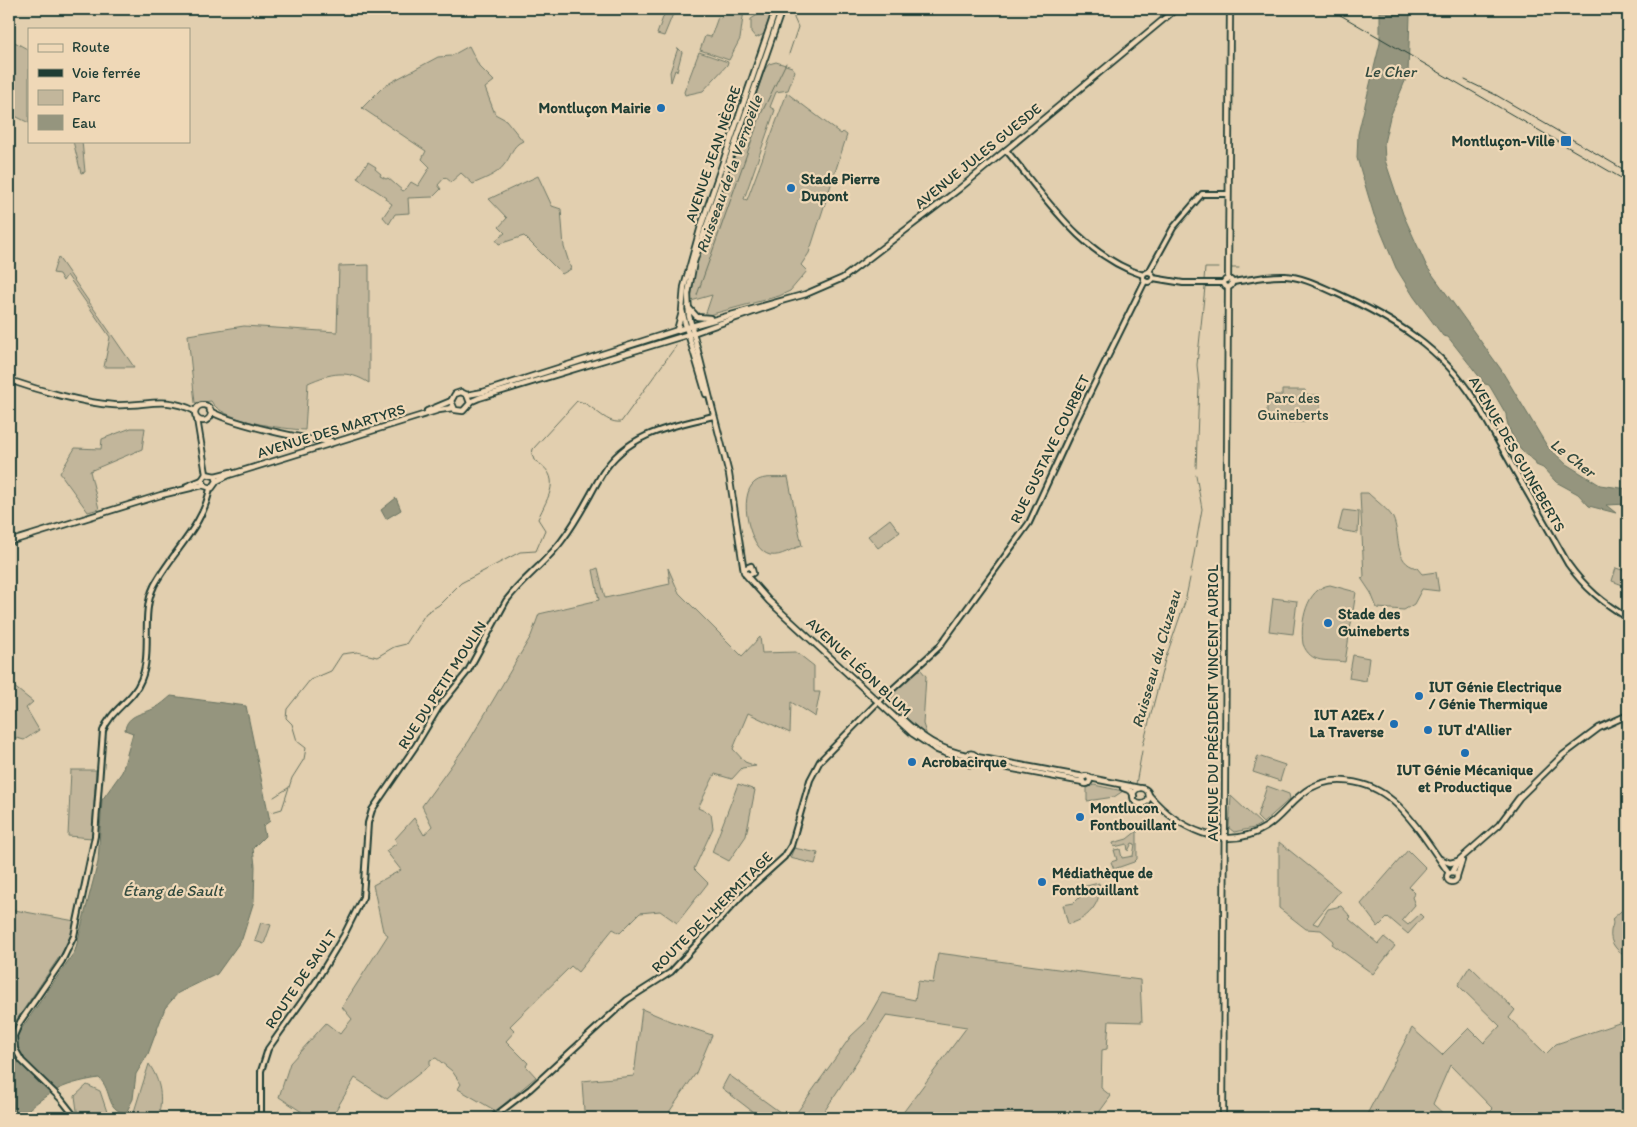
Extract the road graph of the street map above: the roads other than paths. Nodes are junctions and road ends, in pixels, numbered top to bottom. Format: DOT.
graph roads {
  1 [pos="776,9"];
  2 [pos="782,9"];
  3 [pos="1176,9"];
  4 [pos="1230,9"];
  5 [pos="1006,150"];
  6 [pos="1228,194"];
  7 [pos="1149,272"];
  8 [pos="1143,275"];
  9 [pos="1153,278"];
  10 [pos="1145,281"];
  11 [pos="1228,282"];
  12 [pos="782,301"];
  13 [pos="688,308"];
  14 [pos="682,310"];
  15 [pos="719,318"];
  16 [pos="688,327"];
  17 [pos="677,330"];
  18 [pos="690,334"];
  19 [pos="9,380"];
  20 [pos="467,395"];
  21 [pos="451,401"];
  22 [pos="470,403"];
  23 [pos="453,408"];
  24 [pos="195,411"];
  25 [pos="210,411"];
  26 [pos="714,416"];
  27 [pos="197,419"];
  28 [pos="205,421"];
  29 [pos="200,437"];
  30 [pos="331,441"];
  31 [pos="206,474"];
  32 [pos="215,476"];
  33 [pos="203,482"];
  34 [pos="217,482"];
  35 [pos="210,488"];
  36 [pos="9,542"];
  37 [pos="747,568"];
  38 [pos="752,574"];
  39 [pos="746,575"];
  40 [pos="1628,618"];
  41 [pos="880,701"];
  42 [pos="1628,715"];
  43 [pos="834,746"];
  44 [pos="967,758"];
  45 [pos="976,760"];
  46 [pos="1090,780"];
  47 [pos="1140,788"];
  48 [pos="1149,795"];
  49 [pos="1134,796"];
  50 [pos="1154,801"];
  51 [pos="1146,802"];
  52 [pos="368,823"];
  53 [pos="1225,828"];
  54 [pos="1246,835"];
  55 [pos="1224,838"];
  56 [pos="1465,854"];
  57 [pos="1438,858"];
  58 [pos="1458,861"];
  59 [pos="1450,873"];
  60 [pos="1457,876"];
  61 [pos="76,1118"];
  62 [pos="260,1118"];
  63 [pos="492,1118"];
  64 [pos="1223,1118"];
  1 -- 14 [label="main road, AVENUE JEAN NÈGRE"];
  2 -- 13 [label="main road, AVENUE JEAN NÈGRE"];
  3 -- 5 [label="main road, AVENUE JULES GUESDE"];
  4 -- 6 [label="main road"];
  5 -- 8 [label="street"];
  5 -- 12 [label="main road, AVENUE JULES GUESDE"];
  6 -- 7 [label="street"];
  6 -- 11 [label="main road"];
  7 -- 8 [label="street"];
  7 -- 9 [label="street"];
  8 -- 10 [label="street"];
  9 -- 10 [label="street"];
  9 -- 11 [label="street, AVENUE DES GUINEBERTS"];
  10 -- 41 [label="street, RUE GUSTAVE COURBET"];
  11 -- 40 [label="street, AVENUE DES GUINEBERTS"];
  11 -- 53 [label="main road, AVENUE DU PRÉSIDENT VINCENT AURIOL"];
  12 -- 15 [label="main road, AVENUE JULES GUESDE"];
  12 -- 18 [label="main road, AVENUE JULES GUESDE"];
  13 -- 14 [label="main road"];
  13 -- 15 [label="main road"];
  13 -- 16 [label="main road, AVENUE JEAN NÈGRE"];
  14 -- 16 [label="main road, AVENUE JEAN NÈGRE"];
  14 -- 17 [label="main road, AVENUE JEAN NÈGRE"];
  15 -- 16 [label="main road, AVENUE JULES GUESDE"];
  16 -- 17 [label="main road"];
  16 -- 18 [label="main road, AVENUE JEAN NÈGRE"];
  17 -- 20 [label="main road"];
  18 -- 22 [label="main road"];
  18 -- 26 [label="main road, AVENUE LÉON BLUM"];
  19 -- 24 [label="main road"];
  20 -- 21 [label="main road"];
  20 -- 22 [label="main road"];
  21 -- 23 [label="main road"];
  21 -- 30 [label="main road, AVENUE DES MARTYRS"];
  22 -- 23 [label="main road"];
  23 -- 34 [label="main road, AVENUE DES MARTYRS"];
  24 -- 25 [label="main road"];
  24 -- 27 [label="main road"];
  25 -- 28 [label="main road"];
  25 -- 30 [label="main road"];
  26 -- 37 [label="main road, AVENUE LÉON BLUM"];
  26 -- 52 [label="street, RUE DU PETIT MOULIN"];
  27 -- 28 [label="main road"];
  27 -- 29 [label="main road"];
  28 -- 29 [label="main road"];
  29 -- 31 [label="main road"];
  30 -- 32 [label="main road, AVENUE DES MARTYRS"];
  31 -- 32 [label="main road"];
  31 -- 33 [label="main road"];
  32 -- 34 [label="main road"];
  33 -- 35 [label="main road"];
  33 -- 36 [label="main road"];
  34 -- 35 [label="main road, AVENUE DES MARTYRS"];
  35 -- 61 [label="street"];
  37 -- 38 [label="main road, AVENUE LÉON BLUM"];
  37 -- 39 [label="main road, AVENUE LÉON BLUM"];
  38 -- 39 [label="main road"];
  38 -- 41 [label="main road, AVENUE LÉON BLUM"];
  39 -- 41 [label="main road, AVENUE LÉON BLUM"];
  41 -- 43 [label="street, RUE GUSTAVE COURBET"];
  41 -- 44 [label="main road, AVENUE LÉON BLUM"];
  42 -- 56 [label="main road"];
  43 -- 63 [label="street, ROUTE DE L'HERMITAGE"];
  44 -- 45 [label="main road, AVENUE LÉON BLUM"];
  44 -- 45 [label="main road, AVENUE LÉON BLUM"];
  45 -- 46 [label="main road, AVENUE LÉON BLUM"];
  46 -- 47 [label="main road, AVENUE LÉON BLUM"];
  46 -- 49 [label="main road, AVENUE LÉON BLUM"];
  47 -- 48 [label="main road, AVENUE LÉON BLUM"];
  47 -- 49 [label="main road"];
  48 -- 50 [label="main road, AVENUE LÉON BLUM"];
  48 -- 51 [label="main road"];
  49 -- 51 [label="main road, AVENUE LÉON BLUM"];
  50 -- 51 [label="main road"];
  50 -- 55 [label="main road, AVENUE LÉON BLUM"];
  52 -- 62 [label="street, ROUTE DE SAULT"];
  53 -- 54 [label="main road"];
  53 -- 55 [label="main road, AVENUE DU PRÉSIDENT VINCENT AURIOL"];
  54 -- 55 [label="main road, AVENUE LÉON BLUM"];
  54 -- 57 [label="main road, AVENUE LÉON BLUM"];
  55 -- 64 [label="main road, AVENUE DU PRÉSIDENT VINCENT AURIOL"];
  56 -- 58 [label="main road"];
  56 -- 60 [label="main road"];
  57 -- 58 [label="main road"];
  57 -- 59 [label="main road, AVENUE LÉON BLUM"];
  58 -- 59 [label="main road"];
  59 -- 60 [label="main road, AVENUE LÉON BLUM"];
  59 -- 60 [label="main road"];
}
